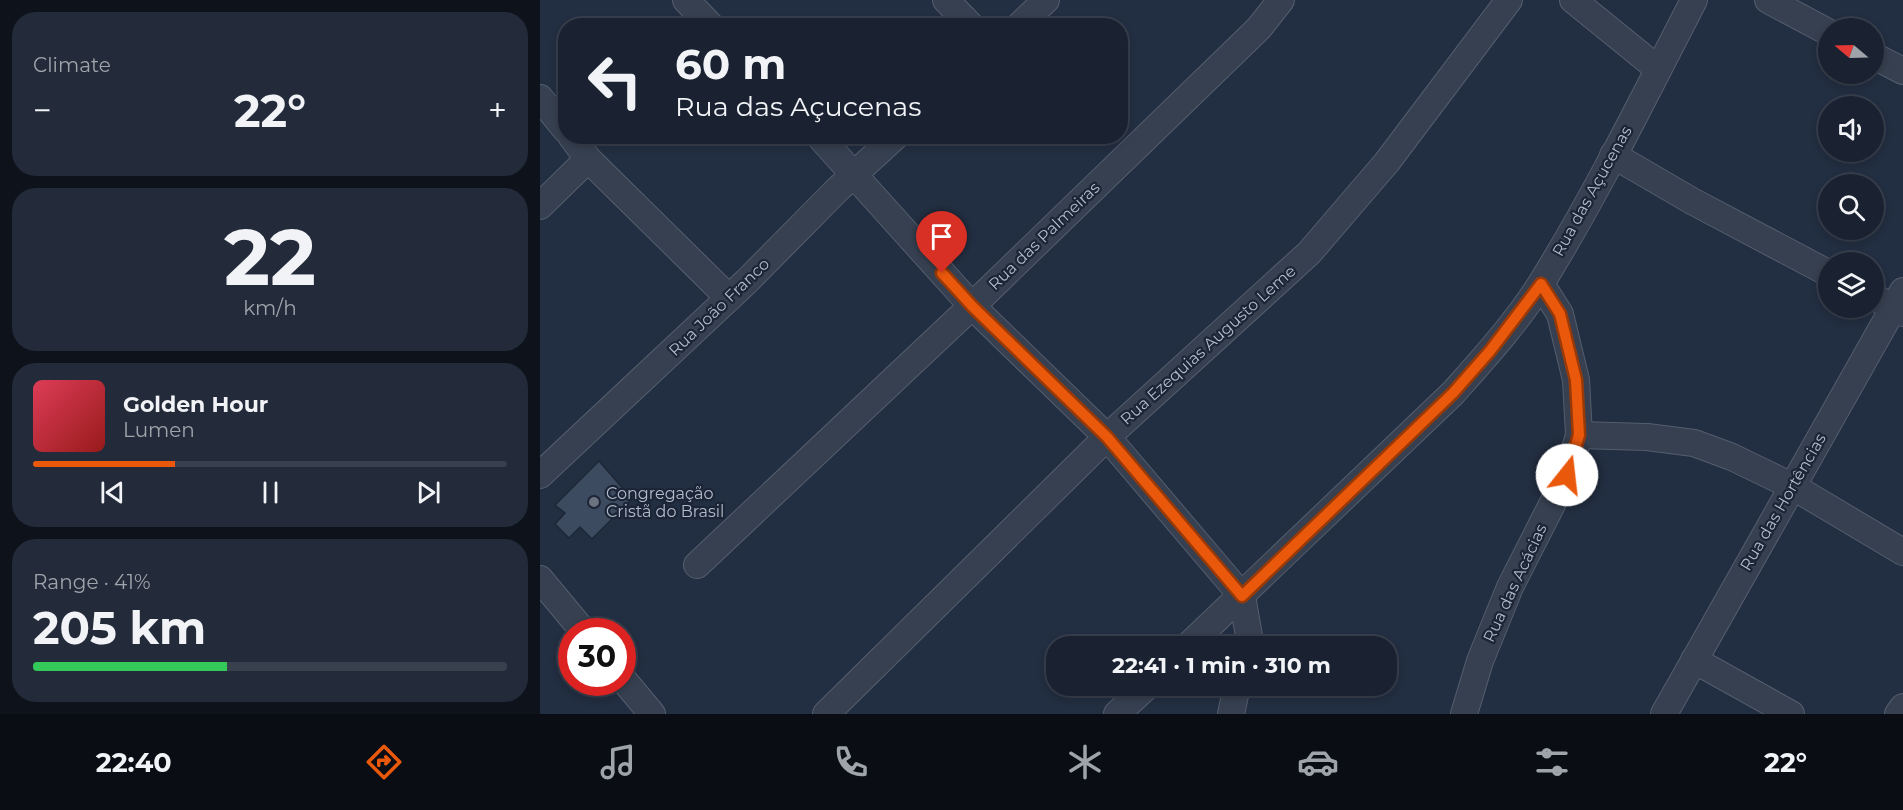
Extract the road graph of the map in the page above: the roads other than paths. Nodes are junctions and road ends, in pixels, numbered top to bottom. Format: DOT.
graph roads {
  1 [pos="686,0"];
  2 [pos="946,0"];
  3 [pos="1046,0"];
  4 [pos="1281,0"];
  5 [pos="1509,0"];
  6 [pos="1573,0"];
  7 [pos="1694,0"];
  8 [pos="1768,0"];
  9 [pos="703,18"];
  10 [pos="963,18"];
  11 [pos="1027,18"];
  12 [pos="1818,27"];
  13 [pos="1884,61"];
  14 [pos="1658,69"];
  15 [pos="1903,71"];
  16 [pos="540,98"];
  17 [pos="558,120"];
  18 [pos="577,144"];
  19 [pos="826,144"];
  20 [pos="887,144"];
  21 [pos="1613,155"];
  22 [pos="588,159"];
  23 [pos="854,174"];
  24 [pos="540,206"];
  25 [pos="1818,268"];
  26 [pos="1541,284"];
  27 [pos="729,298"];
  28 [pos="1893,302"];
  29 [pos="972,306"];
  30 [pos="1579,435"];
  31 [pos="1107,437"];
  32 [pos="540,475"];
  33 [pos="1792,486"];
  34 [pos="1903,552"];
  35 [pos="697,565"];
  36 [pos="540,579"];
  37 [pos="1242,596"];
  38 [pos="572,618"];
  39 [pos="1199,636"];
  40 [pos="1249,636"];
  41 [pos="1694,660"];
  42 [pos="636,695"];
  43 [pos="1136,696"];
  44 [pos="1235,696"];
  45 [pos="1903,707"];
  46 [pos="652,714"];
  47 [pos="826,714"];
  48 [pos="1117,714"];
  49 [pos="1231,714"];
  50 [pos="1464,714"];
  51 [pos="1664,714"];
  52 [pos="1791,714"];
  53 [pos="1898,714"];
  1 -- 9 [label="street"];
  2 -- 10 [label="street"];
  3 -- 11 [label="street"];
  4 -- 29 [label="street, Rua das Palmeiras"];
  5 -- 31 [label="street, Rua Ezequias Augusto Leme"];
  6 -- 14 [label="street"];
  7 -- 14 [label="street, Rua das Açucenas"];
  8 -- 12 [label="street"];
  13 -- 15 [label="street"];
  14 -- 21 [label="street, Rua das Açucenas"];
  16 -- 17 [label="street"];
  18 -- 22 [label="street"];
  19 -- 23 [label="street"];
  20 -- 23 [label="street, Rua João Franco"];
  21 -- 25 [label="street"];
  21 -- 26 [label="street, Rua das Açucenas"];
  22 -- 24 [label="street"];
  22 -- 27 [label="street"];
  23 -- 27 [label="street, Rua João Franco"];
  23 -- 29 [label="street"];
  26 -- 30 [label="street, Rua das Acácias"];
  26 -- 37 [label="street, Rua das Açucenas"];
  27 -- 32 [label="street, Rua João Franco"];
  28 -- 33 [label="street, Rua das Hortências"];
  29 -- 31 [label="street"];
  29 -- 35 [label="street, Rua das Palmeiras"];
  30 -- 33 [label="street"];
  30 -- 50 [label="street, Rua das Acácias"];
  31 -- 37 [label="street"];
  31 -- 47 [label="street, Rua Ezequias Augusto Leme"];
  33 -- 34 [label="street"];
  33 -- 41 [label="street, Rua das Hortências"];
  36 -- 38 [label="street"];
  37 -- 39 [label="street, Rua das Açucenas"];
  37 -- 40 [label="street"];
  41 -- 51 [label="street, Rua das Hortências"];
  41 -- 52 [label="street"];
  42 -- 46 [label="street"];
  43 -- 48 [label="street"];
  44 -- 49 [label="street"];
  45 -- 53 [label="street"];
}
